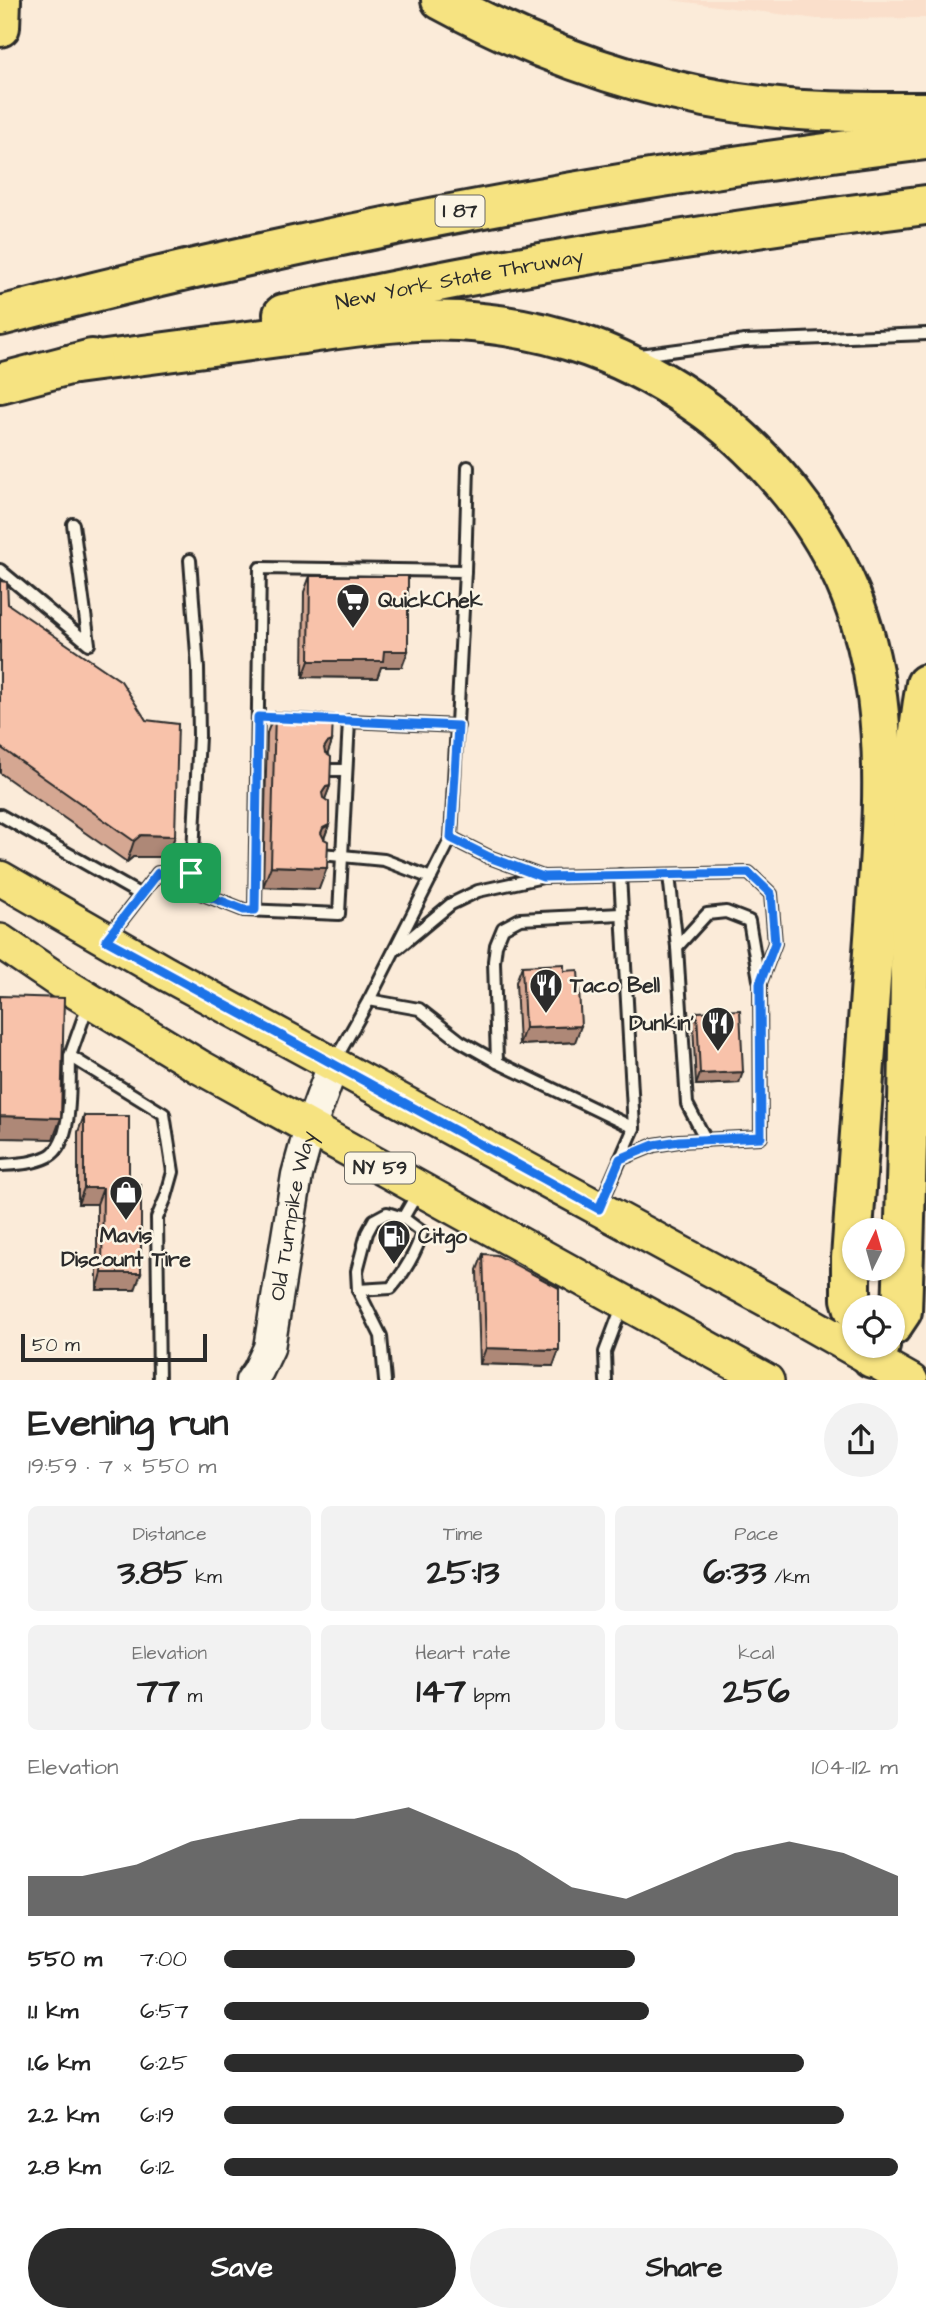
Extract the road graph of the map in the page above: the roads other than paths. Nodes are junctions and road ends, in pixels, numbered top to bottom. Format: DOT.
graph roads {
  1 [pos="1,0"];
  2 [pos="441,0"];
  3 [pos="0,27"];
  4 [pos="926,112"];
  5 [pos="926,140"];
  6 [pos="926,205"];
  7 [pos="0,316"];
  8 [pos="926,334"];
  9 [pos="620,358"];
  10 [pos="68,365"];
  11 [pos="0,383"];
  12 [pos="468,467"];
  13 [pos="74,524"];
  14 [pos="190,560"];
  15 [pos="0,570"];
  16 [pos="465,571"];
  17 [pos="926,684"];
  18 [pos="258,717"];
  19 [pos="271,718"];
  20 [pos="336,721"];
  21 [pos="349,721"];
  22 [pos="458,726"];
  23 [pos="324,769"];
  24 [pos="346,770"];
  25 [pos="0,815"];
  26 [pos="451,838"];
  27 [pos="321,854"];
  28 [pos="341,855"];
  29 [pos="191,873"];
  30 [pos="620,875"];
  31 [pos="669,875"];
  32 [pos="543,877"];
  33 [pos="0,878"];
  34 [pos="430,878"];
  35 [pos="141,895"];
  36 [pos="255,910"];
  37 [pos="621,914"];
  38 [pos="106,940"];
  39 [pos="0,942"];
  40 [pos="677,947"];
  41 [pos="394,952"];
  42 [pos="760,983"];
  43 [pos="89,1000"];
  44 [pos="369,1000"];
  45 [pos="70,1056"];
  46 [pos="497,1062"];
  47 [pos="333,1065"];
  48 [pos="310,1128"];
  49 [pos="634,1128"];
  50 [pos="706,1140"];
  51 [pos="620,1159"];
  52 [pos="0,1165"];
  53 [pos="411,1204"];
  54 [pos="599,1209"];
  55 [pos="358,1290"];
  56 [pos="850,1295"];
  57 [pos="903,1295"];
  58 [pos="624,1302"];
  59 [pos="842,1341"];
  60 [pos="873,1358"];
  61 [pos="255,1376"];
  62 [pos="159,1380"];
  63 [pos="385,1380"];
  64 [pos="606,1380"];
  65 [pos="766,1380"];
  66 [pos="909,1380"];
  1 -- 3 [label="highway"];
  2 -- 4 [label="highway"];
  5 -- 7 [label="highway, I 87"];
  6 -- 10 [label="highway, New York State Thruway"];
  8 -- 9 [label="lane"];
  9 -- 10 [label="highway"];
  9 -- 56 [label="highway"];
  10 -- 11 [label="highway, New York State Thruway"];
  12 -- 16 [label="lane"];
  13 -- 15 [label="lane"];
  14 -- 29 [label="lane"];
  16 -- 18 [label="lane"];
  16 -- 22 [label="lane"];
  17 -- 57 [label="highway"];
  18 -- 19 [label="lane"];
  18 -- 36 [label="lane"];
  20 -- 21 [label="lane"];
  21 -- 22 [label="lane"];
  21 -- 24 [label="lane"];
  22 -- 26 [label="lane"];
  23 -- 24 [label="lane"];
  24 -- 28 [label="lane"];
  25 -- 35 [label="lane"];
  26 -- 32 [label="lane"];
  26 -- 34 [label="lane"];
  27 -- 28 [label="lane"];
  28 -- 34 [label="lane"];
  28 -- 36 [label="lane"];
  29 -- 35 [label="lane"];
  29 -- 36 [label="lane"];
  30 -- 31 [label="lane"];
  30 -- 32 [label="lane"];
  30 -- 37 [label="lane"];
  31 -- 40 [label="lane"];
  31 -- 42 [label="lane"];
  32 -- 41 [label="lane"];
  33 -- 38 [label="main road"];
  34 -- 41 [label="lane"];
  35 -- 38 [label="lane"];
  37 -- 46 [label="lane"];
  37 -- 49 [label="lane"];
  38 -- 47 [label="main road"];
  39 -- 43 [label="main road, NY 59"];
  40 -- 42 [label="lane"];
  40 -- 50 [label="lane"];
  41 -- 44 [label="lane"];
  42 -- 50 [label="lane"];
  43 -- 45 [label="lane"];
  43 -- 48 [label="main road, NY 59"];
  44 -- 46 [label="lane"];
  44 -- 47 [label="lane"];
  45 -- 52 [label="lane"];
  45 -- 62 [label="lane"];
  46 -- 49 [label="lane"];
  47 -- 48 [label="street, Old Turnpike Way"];
  47 -- 54 [label="main road"];
  48 -- 53 [label="main road, NY 59"];
  48 -- 61 [label="street, Old Turnpike Way"];
  49 -- 51 [label="lane"];
  50 -- 51 [label="lane"];
  51 -- 54 [label="lane"];
  53 -- 55 [label="lane"];
  53 -- 55 [label="lane"];
  53 -- 58 [label="main road, NY 59"];
  54 -- 59 [label="main road"];
  55 -- 63 [label="lane"];
  58 -- 64 [label="lane"];
  58 -- 65 [label="main road, NY 59"];
  60 -- 66 [label="main road"];
}
